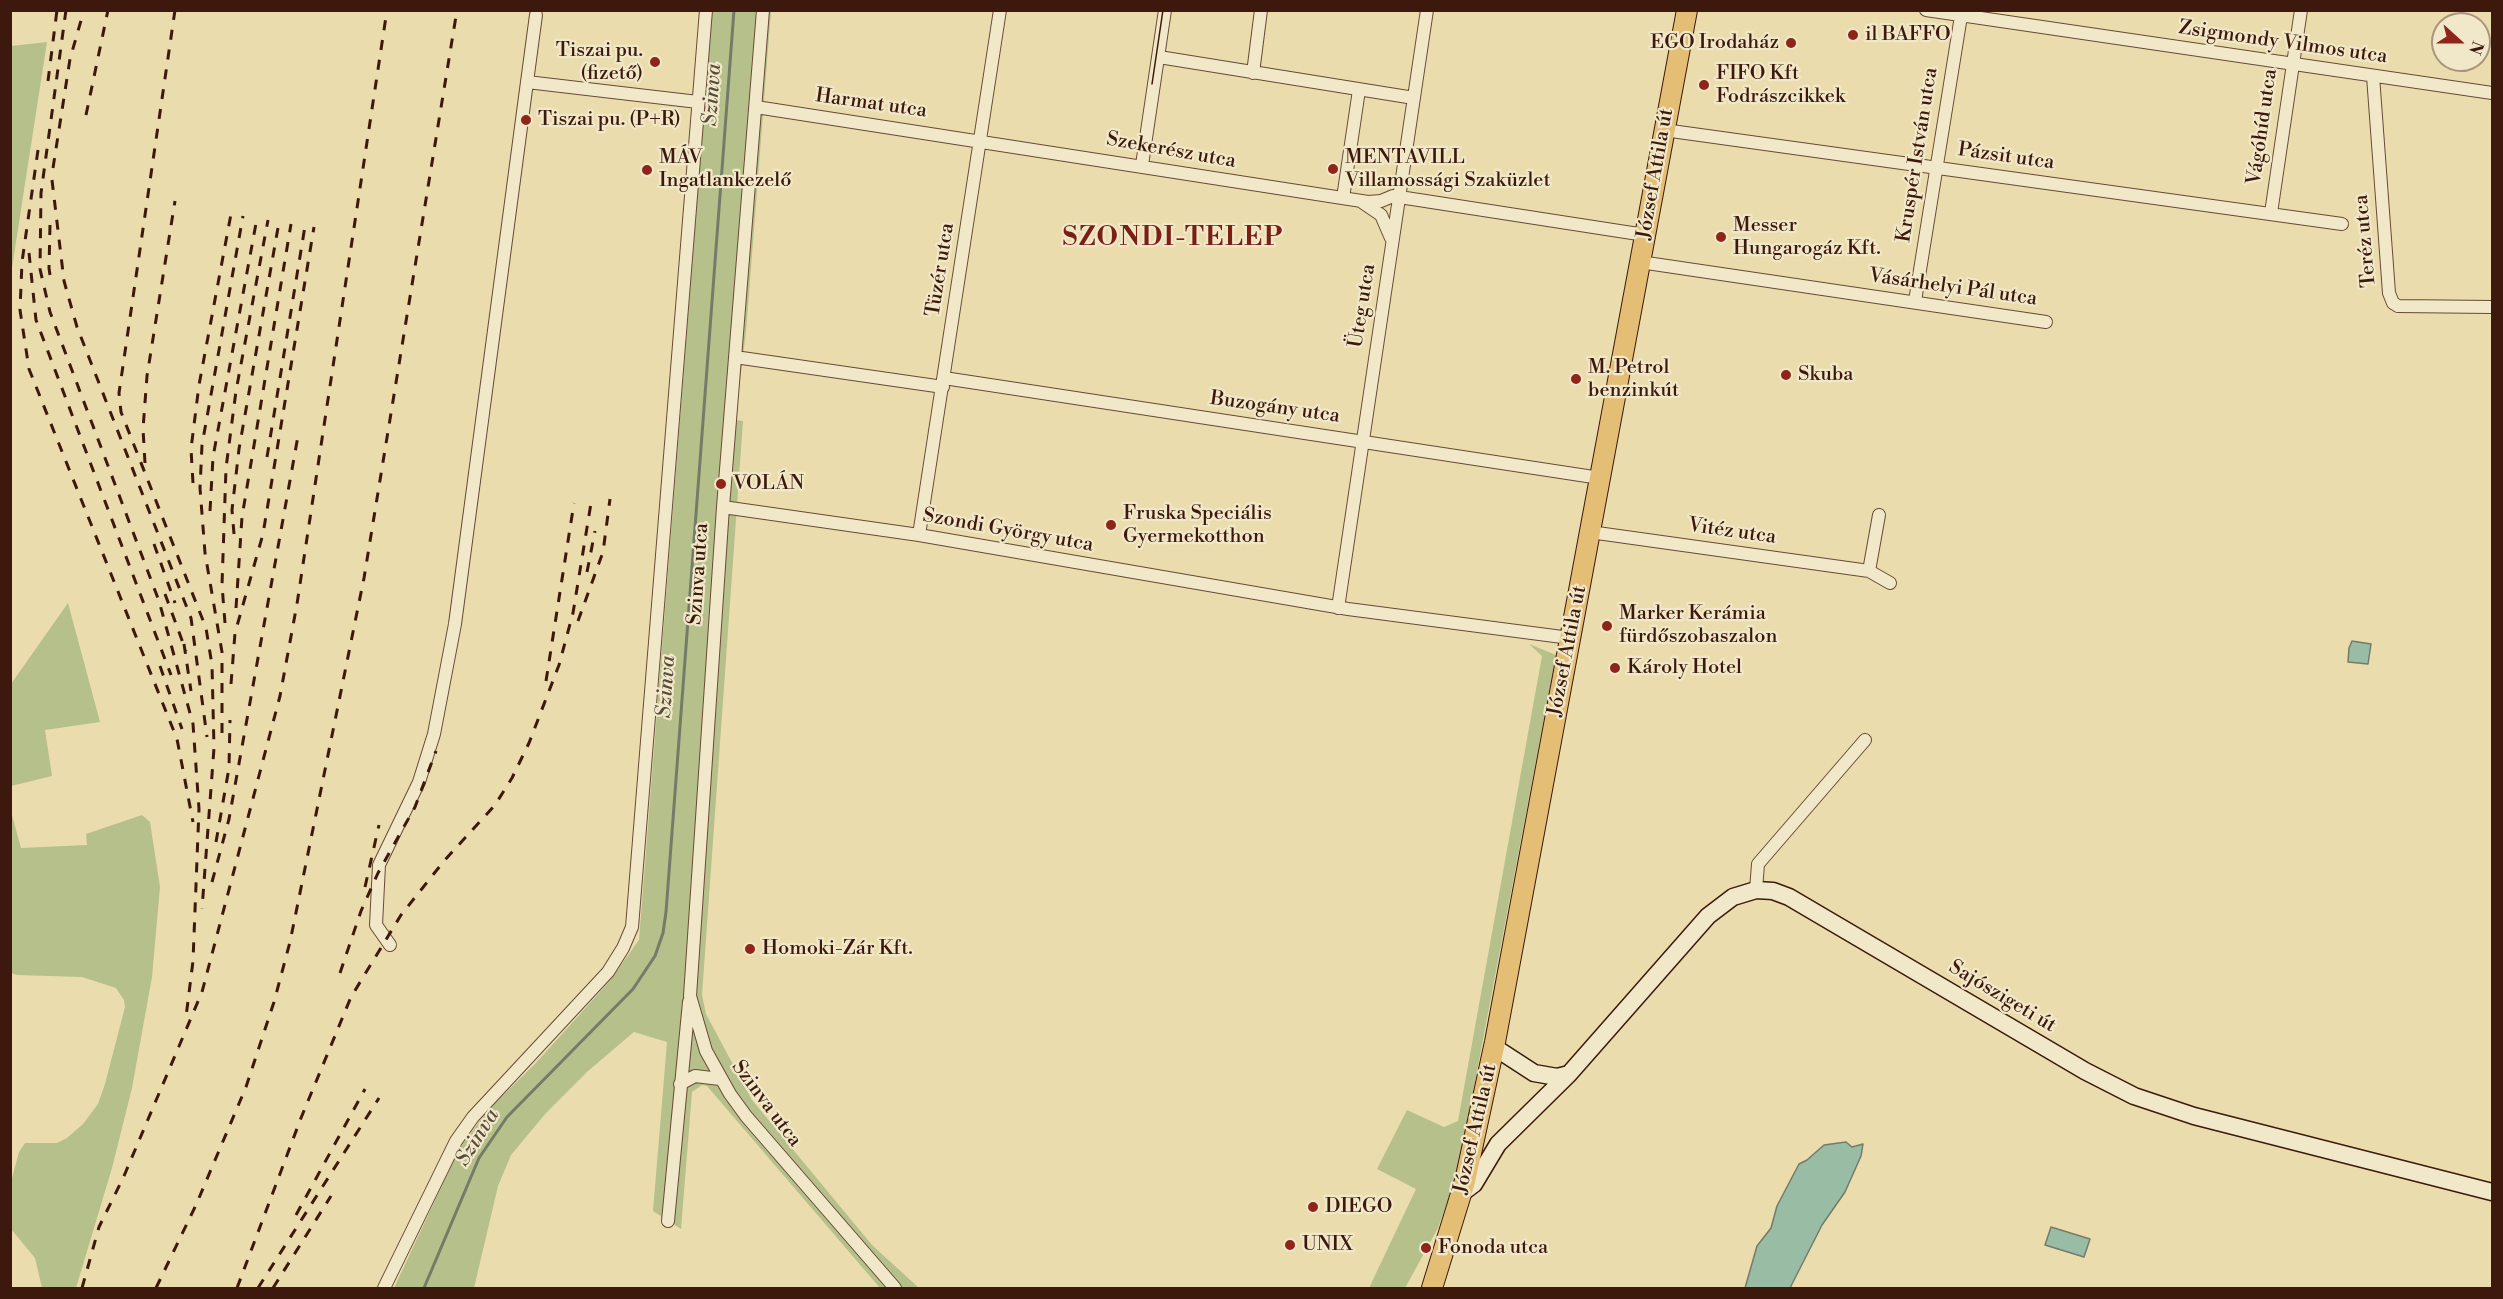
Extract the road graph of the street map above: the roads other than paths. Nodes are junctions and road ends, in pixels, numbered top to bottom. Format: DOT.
graph roads {
  1 [pos="706,10"];
  2 [pos="763,10"];
  3 [pos="1000,10"];
  4 [pos="1165,10"];
  5 [pos="1261,10"];
  6 [pos="1427,10"];
  7 [pos="1687,10"];
  8 [pos="1926,10"];
  9 [pos="2301,10"];
  10 [pos="536,15"];
  11 [pos="1961,16"];
  12 [pos="1159,57"];
  13 [pos="2292,65"];
  14 [pos="1253,73"];
  15 [pos="2373,76"];
  16 [pos="527,82"];
  17 [pos="1359,90"];
  18 [pos="2493,93"];
  19 [pos="1414,98"];
  20 [pos="698,102"];
  21 [pos="756,107"];
  22 [pos="1664,130"];
  23 [pos="981,140"];
  24 [pos="1142,165"];
  25 [pos="1936,167"];
  26 [pos="1399,197"];
  27 [pos="1349,199"];
  28 [pos="2271,213"];
  29 [pos="2342,224"];
  30 [pos="1645,235"];
  31 [pos="1391,248"];
  32 [pos="1640,262"];
  33 [pos="1915,301"];
  34 [pos="2493,307"];
  35 [pos="2046,322"];
  36 [pos="735,357"];
  37 [pos="943,383"];
  38 [pos="1362,440"];
  39 [pos="1600,478"];
  40 [pos="723,507"];
  41 [pos="1878,515"];
  42 [pos="1590,532"];
  43 [pos="919,535"];
  44 [pos="1869,571"];
  45 [pos="1890,583"];
  46 [pos="1338,608"];
  47 [pos="1570,638"];
  48 [pos="1865,740"];
  49 [pos="1756,890"];
  50 [pos="390,945"];
  51 [pos="690,996"];
  52 [pos="1494,1047"];
  53 [pos="1534,1073"];
  54 [pos="1569,1074"];
  55 [pos="720,1079"];
  56 [pos="680,1084"];
  57 [pos="1532,1108"];
  58 [pos="2493,1192"];
  59 [pos="1462,1193"];
  60 [pos="668,1221"];
  61 [pos="1442,1258"];
  62 [pos="384,1288"];
  63 [pos="895,1288"];
  64 [pos="1422,1288"];
  65 [pos="1432,1288"];
  66 [pos="1444,1288"];
  1 -- 20 [label="street, Szinva utca"];
  2 -- 21 [label="street, Szinva utca"];
  3 -- 23 [label="street, Tüzér utca"];
  4 -- 12 [label="street"];
  5 -- 14 [label="street"];
  6 -- 19 [label="street, Üteg utca"];
  7 -- 22 [label="main road, József Attila út"];
  8 -- 11 [label="street, Zsigmondy Vilmos utca"];
  9 -- 13 [label="street, Vágóhíd utca"];
  10 -- 16 [label="street"];
  11 -- 13 [label="street, Zsigmondy Vilmos utca"];
  11 -- 25 [label="street, Kruspér István utca"];
  12 -- 14 [label="street"];
  12 -- 24 [label="street"];
  13 -- 15 [label="street, Zsigmondy Vilmos utca"];
  13 -- 28 [label="street, Vágóhíd utca"];
  14 -- 17 [label="street"];
  15 -- 18 [label="street, Zsigmondy Vilmos utca"];
  15 -- 34 [label="street, Teréz utca"];
  16 -- 20 [label="street"];
  16 -- 50 [label="street"];
  17 -- 19 [label="street"];
  17 -- 27 [label="street"];
  19 -- 26 [label="street, Üteg utca"];
  20 -- 62 [label="street, Szinva utca"];
  21 -- 23 [label="street, Harmat utca"];
  21 -- 36 [label="street, Szinva utca"];
  22 -- 25 [label="street, Pázsit utca"];
  22 -- 30 [label="main road, József Attila út"];
  23 -- 24 [label="street, Szekerész utca"];
  23 -- 37 [label="street, Tüzér utca"];
  24 -- 27 [label="street, Szekerész utca"];
  25 -- 28 [label="street, Pázsit utca"];
  25 -- 33 [label="street, Kruspér István utca"];
  26 -- 27 [label="street, Szekerész utca"];
  26 -- 30 [label="street, Szekerész utca"];
  26 -- 31 [label="street, Üteg utca"];
  27 -- 31 [label="street, Szekerész utca"];
  28 -- 29 [label="street, Pázsit utca"];
  30 -- 32 [label="main road, József Attila út"];
  31 -- 38 [label="street, Üteg utca"];
  32 -- 33 [label="street, Vásárhelyi Pál utca"];
  32 -- 39 [label="main road, József Attila út"];
  33 -- 35 [label="street, Vásárhelyi Pál utca"];
  36 -- 37 [label="street, Buzogány utca"];
  36 -- 40 [label="street, Szinva utca"];
  37 -- 38 [label="street, Buzogány utca"];
  37 -- 43 [label="street, Tüzér utca"];
  38 -- 39 [label="street, Buzogány utca"];
  38 -- 46 [label="street, Üteg utca"];
  39 -- 42 [label="main road, József Attila út"];
  40 -- 43 [label="street, Szondi György utca"];
  40 -- 51 [label="street, Szinva utca"];
  41 -- 44 [label="street"];
  42 -- 44 [label="street, Vitéz utca"];
  42 -- 47 [label="main road, József Attila út"];
  43 -- 46 [label="street, Szondi György utca"];
  44 -- 45 [label="street, Vitéz utca"];
  46 -- 47 [label="street, Szondi György utca"];
  47 -- 52 [label="main road, József Attila út"];
  48 -- 49 [label="street"];
  49 -- 54 [label="main road"];
  49 -- 58 [label="main road, Sajószigeti út"];
  51 -- 55 [label="street, Szinva utca"];
  51 -- 56 [label="street"];
  52 -- 53 [label="main road"];
  52 -- 59 [label="main road, József Attila út"];
  53 -- 54 [label="main road"];
  53 -- 57 [label="main road"];
  54 -- 57 [label="main road"];
  55 -- 56 [label="street"];
  55 -- 63 [label="street, Szinva utca"];
  56 -- 60 [label="street"];
  57 -- 59 [label="main road"];
  59 -- 61 [label="main road, József Attila út"];
  61 -- 64 [label="main road"];
  61 -- 65 [label="main road, József Attila út"];
  61 -- 66 [label="main road"];
}
